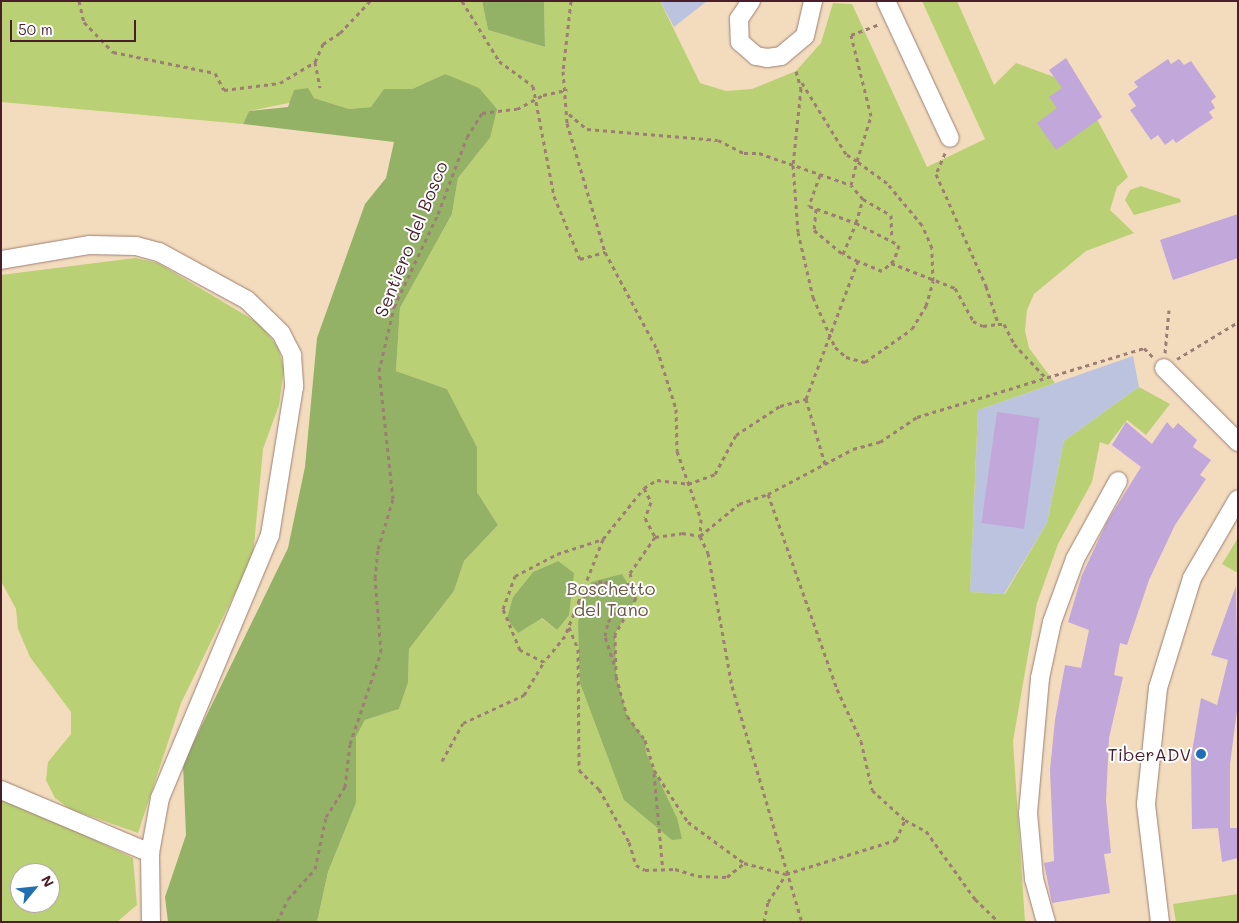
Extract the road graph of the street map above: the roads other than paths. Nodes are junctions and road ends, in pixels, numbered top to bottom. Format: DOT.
graph roads {
  1 [pos="751,1"];
  2 [pos="813,1"];
  3 [pos="886,1"];
  4 [pos="950,138"];
  5 [pos="1,260"];
  6 [pos="1164,368"];
  7 [pos="1238,442"];
  8 [pos="1118,481"];
  9 [pos="1238,499"];
  10 [pos="1,790"];
  11 [pos="150,853"];
  12 [pos="151,917"];
  13 [pos="135,922"];
  14 [pos="1046,922"];
  15 [pos="1160,922"];
  1 -- 2 [label="street"];
  3 -- 4 [label="street"];
  5 -- 11 [label="street"];
  6 -- 7 [label="street"];
  8 -- 14 [label="street"];
  9 -- 15 [label="street"];
  10 -- 11 [label="street"];
  11 -- 12 [label="street"];
  12 -- 13 [label="street"];
}
